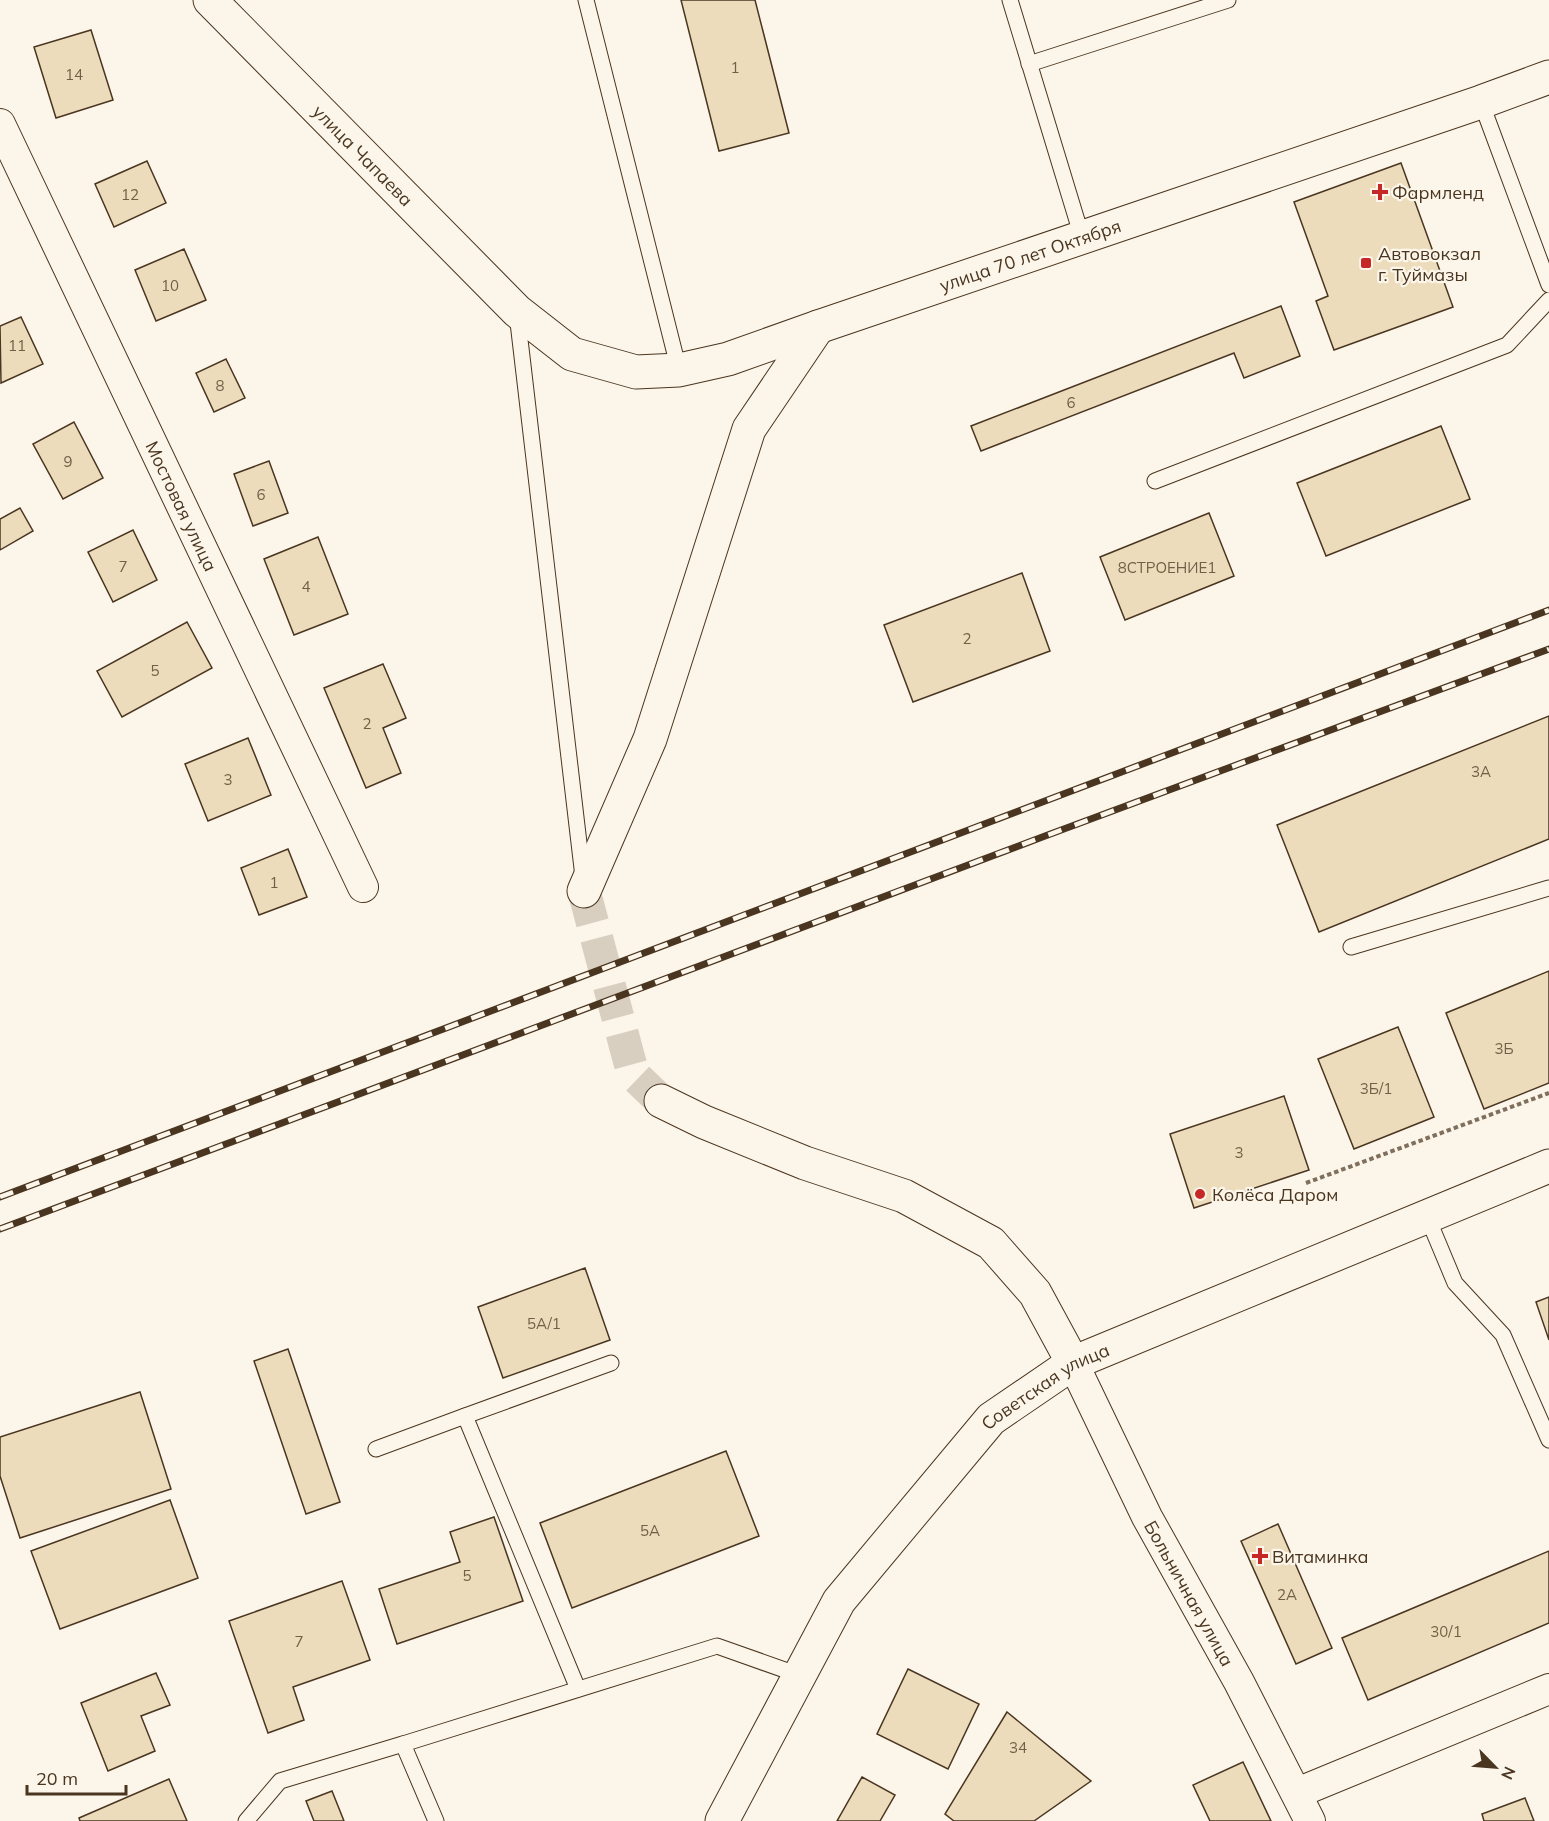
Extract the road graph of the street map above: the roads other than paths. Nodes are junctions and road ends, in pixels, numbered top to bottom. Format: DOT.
graph roads {
  1 [pos="210,0"];
  2 [pos="586,0"];
  3 [pos="1010,0"];
  4 [pos="1228,0"];
  5 [pos="1029,64"];
  6 [pos="1549,77"];
  7 [pos="1481,102"];
  8 [pos="0,124"];
  9 [pos="1082,237"];
  10 [pos="1549,285"];
  11 [pos="1549,300"];
  12 [pos="517,311"];
  13 [pos="818,327"];
  14 [pos="679,370"];
  15 [pos="1155,481"];
  16 [pos="363,887"];
  17 [pos="1549,888"];
  18 [pos="584,891"];
  19 [pos="1351,947"];
  20 [pos="662,1101"];
  21 [pos="1549,1166"];
  22 [pos="1427,1216"];
  23 [pos="611,1363"];
  24 [pos="1073,1363"];
  25 [pos="465,1416"];
  26 [pos="1549,1440"];
  27 [pos="376,1449"];
  28 [pos="799,1675"];
  29 [pos="578,1689"];
  30 [pos="1549,1689"];
  31 [pos="403,1744"];
  32 [pos="1297,1793"];
  33 [pos="246,1821"];
  34 [pos="436,1821"];
  35 [pos="722,1821"];
  36 [pos="1310,1821"];
  1 -- 12 [label="main road, улица Чапаева"];
  2 -- 14 [label="lane"];
  3 -- 5 [label="lane"];
  4 -- 5 [label="lane"];
  5 -- 9 [label="lane"];
  6 -- 7 [label="main road, улица 70 лет Октября"];
  7 -- 9 [label="main road, улица 70 лет Октября"];
  7 -- 10 [label="lane"];
  8 -- 16 [label="street, Мостовая улица"];
  9 -- 13 [label="main road, улица 70 лет Октября"];
  11 -- 15 [label="lane"];
  12 -- 14 [label="main road, улица 70 лет Октября"];
  12 -- 18 [label="lane"];
  13 -- 14 [label="main road, улица 70 лет Октября"];
  13 -- 18 [label="main road"];
  17 -- 19 [label="lane"];
  20 -- 24 [label="main road"];
  21 -- 22 [label="main road, Советская улица"];
  22 -- 24 [label="main road, Советская улица"];
  22 -- 26 [label="lane"];
  23 -- 25 [label="lane"];
  24 -- 28 [label="main road, Советская улица"];
  24 -- 32 [label="street, Больничная улица"];
  25 -- 27 [label="lane"];
  25 -- 29 [label="lane"];
  28 -- 29 [label="lane"];
  28 -- 35 [label="main road, Советская улица"];
  29 -- 31 [label="lane"];
  30 -- 32 [label="street"];
  31 -- 33 [label="lane"];
  31 -- 34 [label="lane"];
  32 -- 36 [label="street, Больничная улица"];
}
